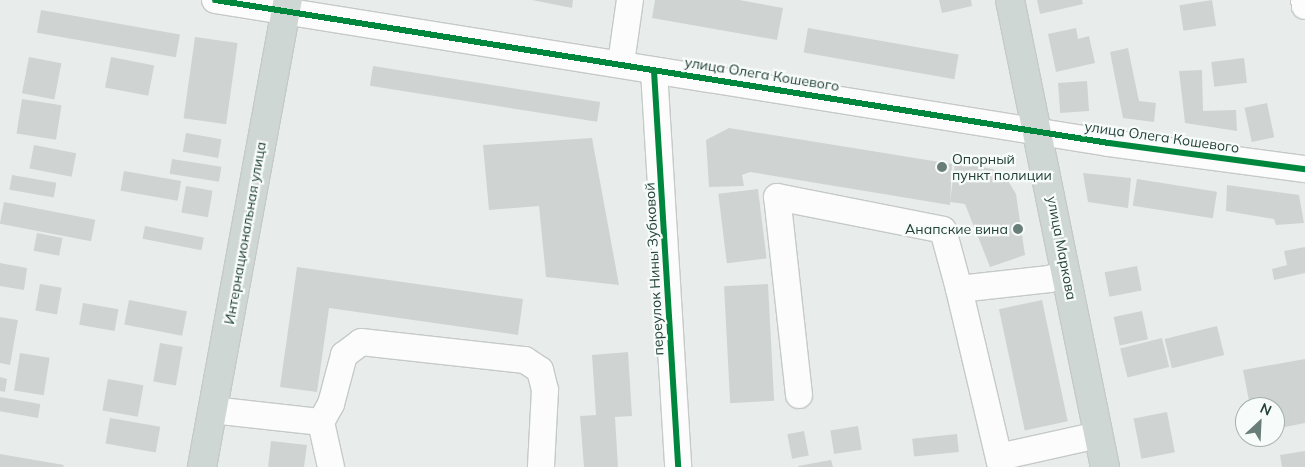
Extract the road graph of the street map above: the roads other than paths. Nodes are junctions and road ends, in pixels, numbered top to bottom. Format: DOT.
graph roads {
  1 [pos="215,0"];
  2 [pos="630,0"];
  3 [pos="1010,0"];
  4 [pos="1304,0"];
  5 [pos="286,6"];
  6 [pos="1305,6"];
  7 [pos="621,63"];
  8 [pos="654,71"];
  9 [pos="1039,130"];
  10 [pos="1305,169"];
  11 [pos="1066,273"];
  12 [pos="959,289"];
  13 [pos="799,396"];
  14 [pos="212,410"];
  15 [pos="321,422"];
  16 [pos="1098,435"];
  17 [pos="1000,462"];
  18 [pos="202,467"];
  19 [pos="331,467"];
  20 [pos="542,467"];
  21 [pos="678,467"];
  22 [pos="1105,467"];
  1 -- 5 [label="street, улица Олега Кошевого"];
  2 -- 7 [label="street"];
  3 -- 9 [label="main road, улица Маркова"];
  4 -- 6 [label="street"];
  5 -- 7 [label="street, улица Олега Кошевого"];
  5 -- 14 [label="main road, Интернациональная улица"];
  7 -- 8 [label="street, улица Олега Кошевого"];
  8 -- 9 [label="street, улица Олега Кошевого"];
  8 -- 21 [label="street, переулок Нины Зубковой"];
  9 -- 10 [label="street, улица Олега Кошевого"];
  9 -- 11 [label="main road, улица Маркова"];
  11 -- 12 [label="street"];
  11 -- 16 [label="main road, улица Маркова"];
  12 -- 13 [label="street"];
  12 -- 17 [label="street"];
  14 -- 15 [label="street"];
  14 -- 18 [label="main road, Интернациональная улица"];
  15 -- 19 [label="street"];
  15 -- 20 [label="street"];
  16 -- 17 [label="street"];
  16 -- 22 [label="main road, улица Маркова"];
}
